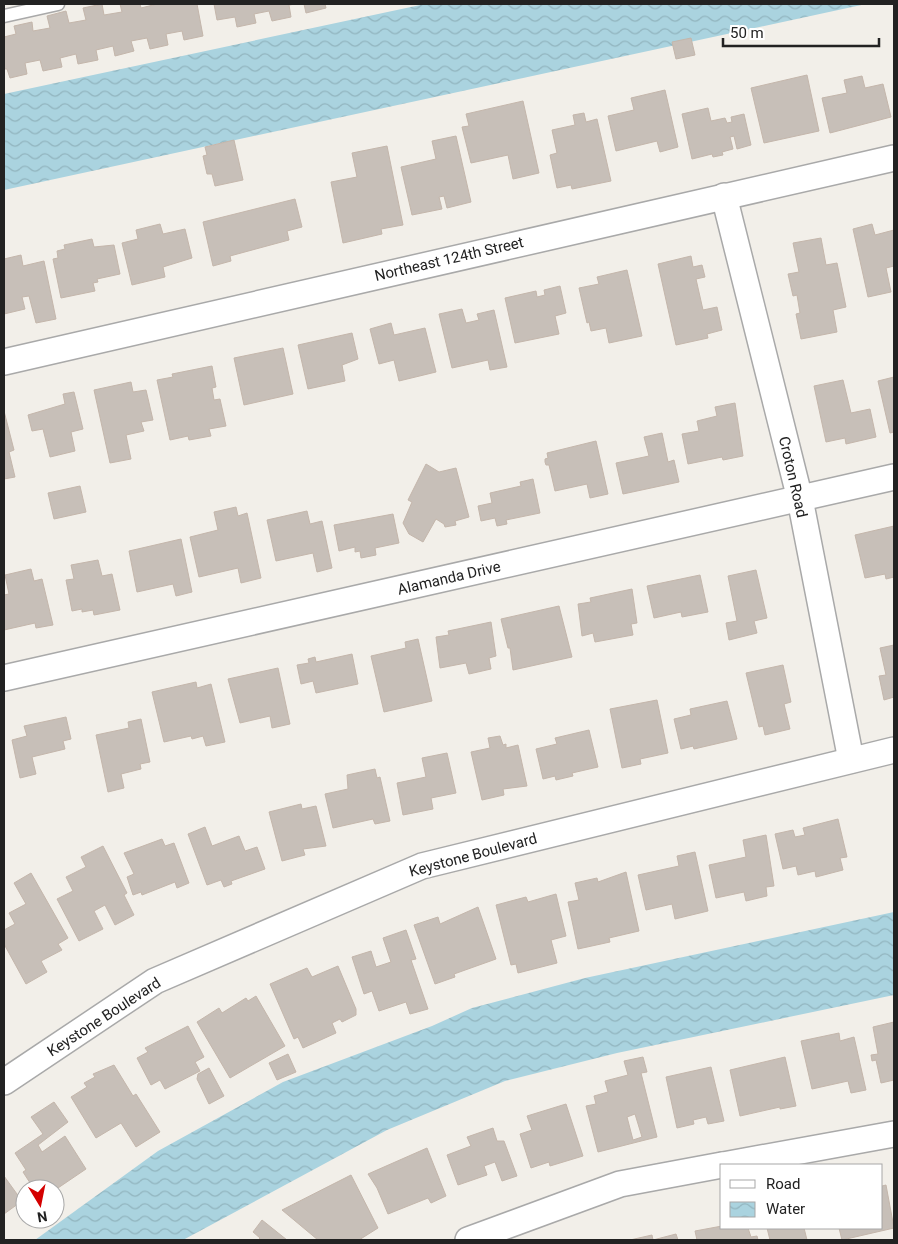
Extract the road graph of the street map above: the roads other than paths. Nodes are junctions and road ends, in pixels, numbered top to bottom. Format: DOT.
graph roads {
  1 [pos="58,4"];
  2 [pos="4,16"];
  3 [pos="894,158"];
  4 [pos="724,196"];
  5 [pos="4,362"];
  6 [pos="894,477"];
  7 [pos="800,499"];
  8 [pos="4,678"];
  9 [pos="894,750"];
  10 [pos="851,760"];
  11 [pos="4,1082"];
  12 [pos="894,1134"];
  13 [pos="728,1164"];
  14 [pos="720,1165"];
  15 [pos="468,1240"];
  1 -- 2 [label="lane"];
  3 -- 4 [label="street, Northeast 124th Street"];
  4 -- 5 [label="street, Northeast 124th Street"];
  4 -- 7 [label="street, Croton Road"];
  6 -- 7 [label="street, Alamanda Drive"];
  7 -- 8 [label="street, Alamanda Drive"];
  7 -- 10 [label="street, Croton Road"];
  9 -- 10 [label="street, Keystone Boulevard"];
  10 -- 11 [label="street, Keystone Boulevard"];
  12 -- 13 [label="street"];
  14 -- 15 [label="street"];
}
